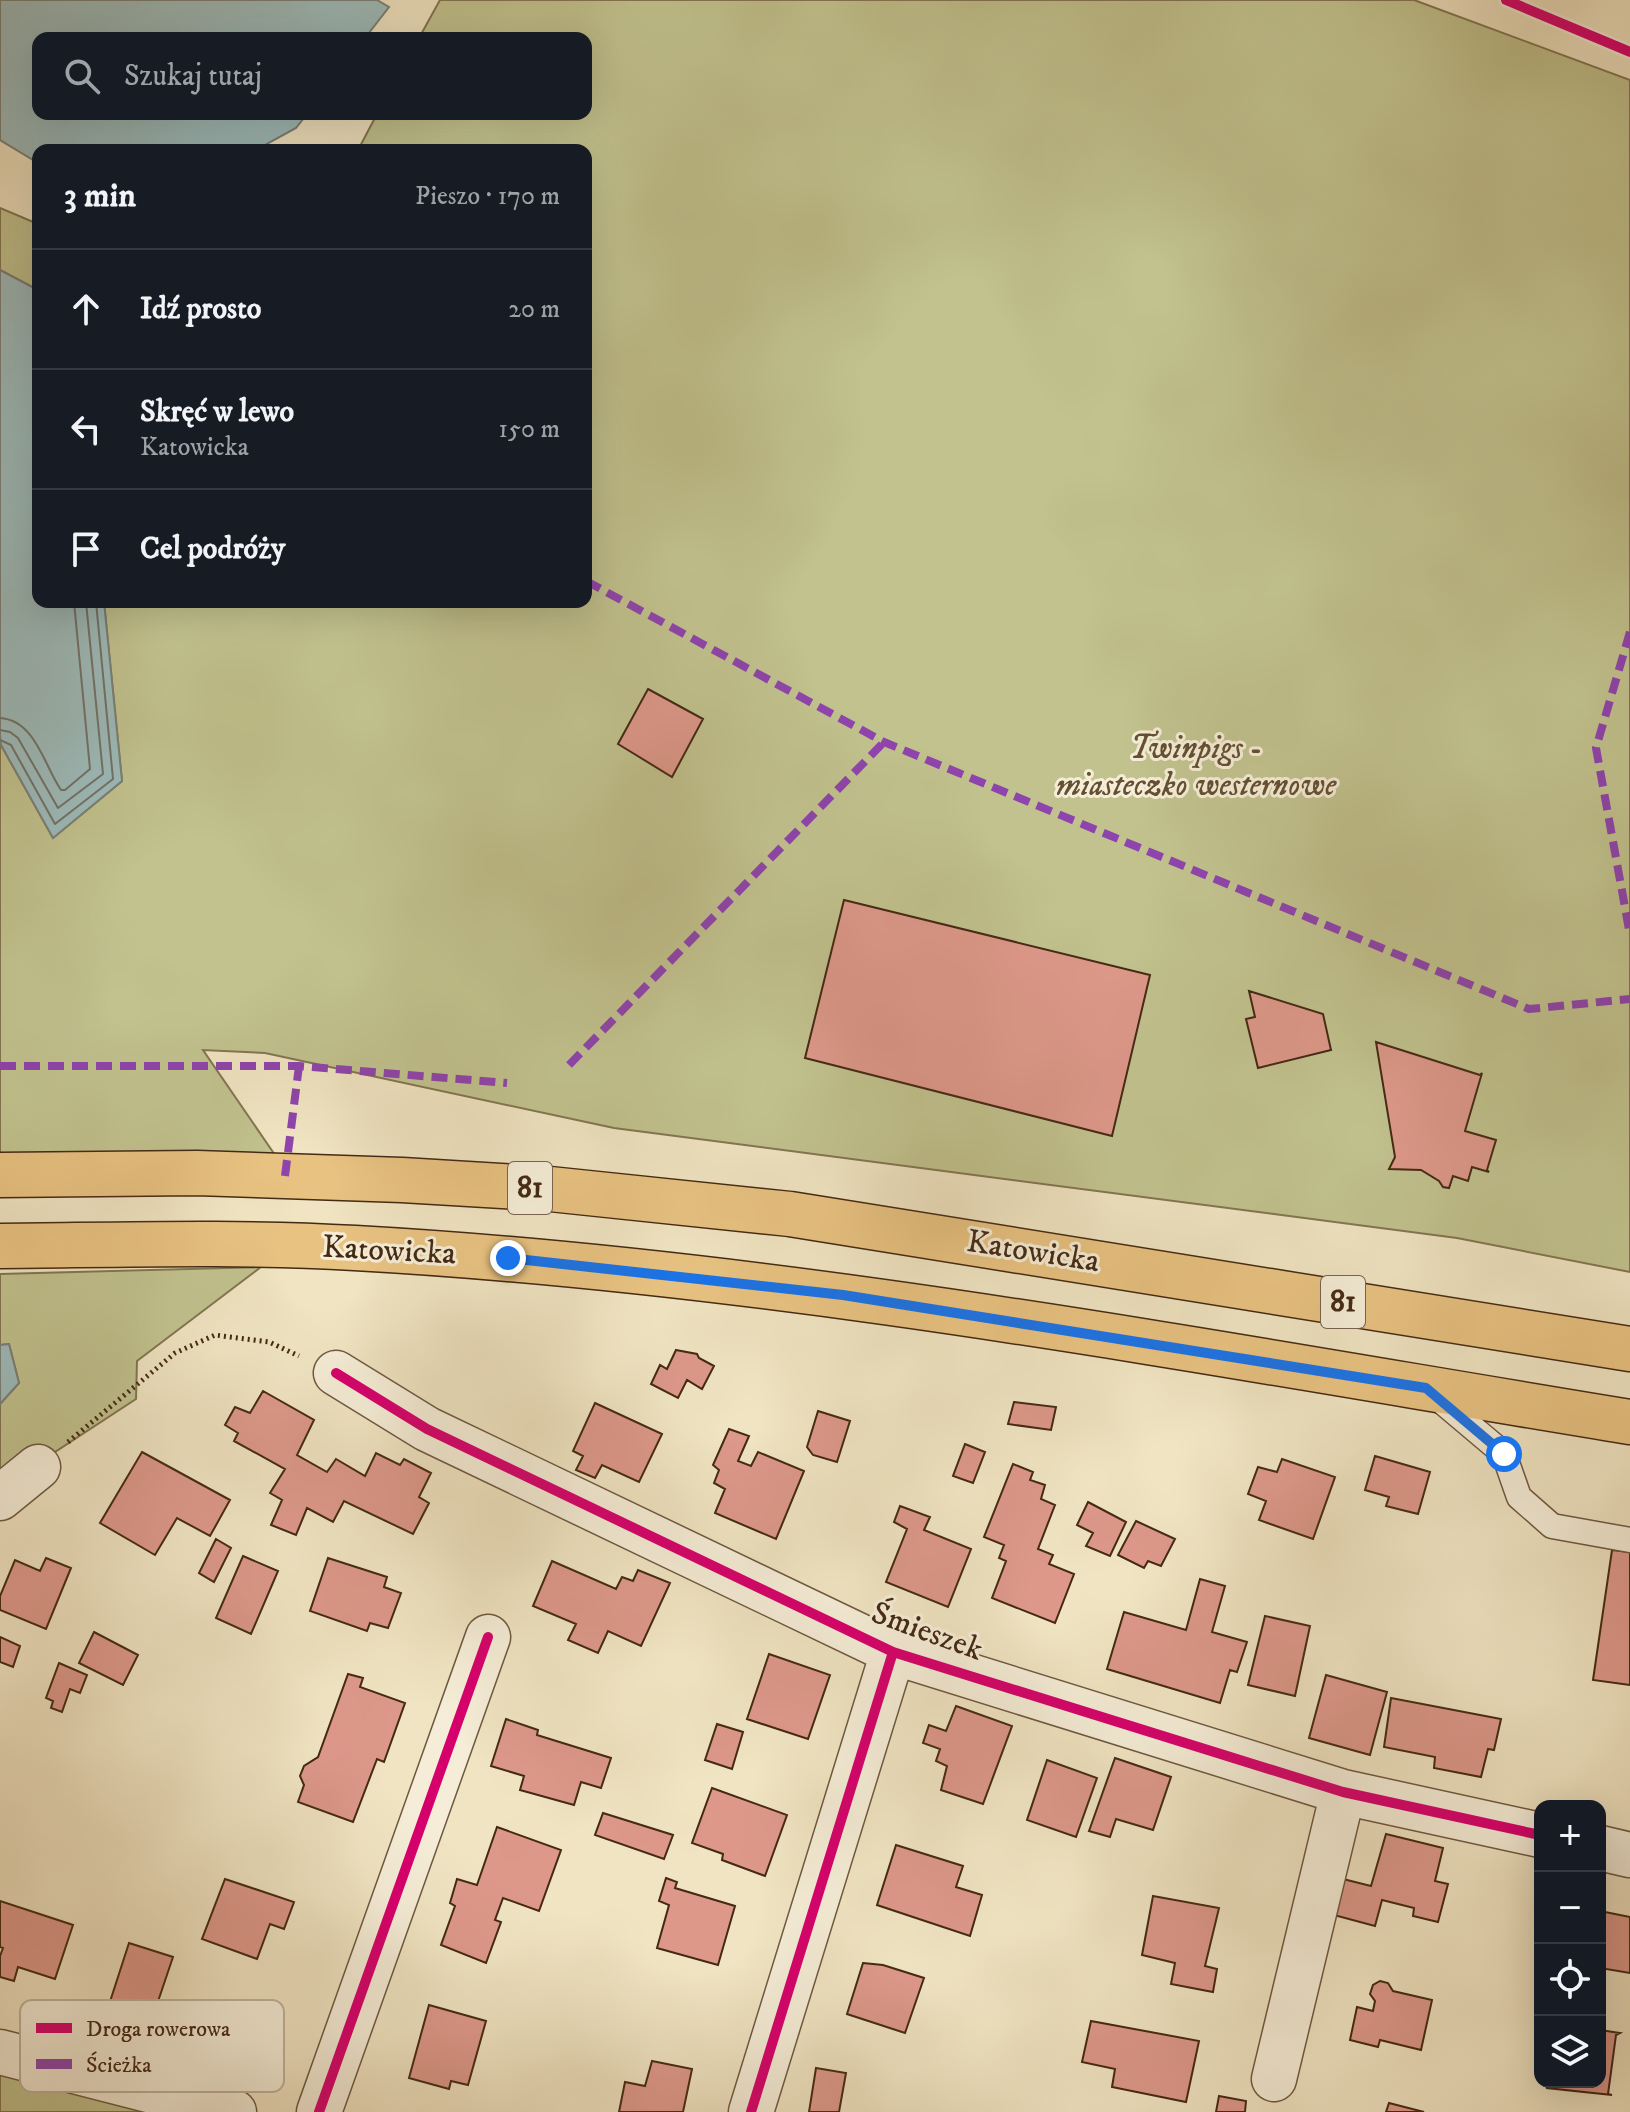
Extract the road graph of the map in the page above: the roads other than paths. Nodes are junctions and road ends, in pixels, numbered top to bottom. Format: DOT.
graph roads {
  1 [pos="0,1175"];
  2 [pos="0,1246"];
  3 [pos="1630,1349"];
  4 [pos="336,1373"];
  5 [pos="1426,1388"];
  6 [pos="1630,1422"];
  7 [pos="38,1467"];
  8 [pos="0,1498"];
  9 [pos="1630,1540"];
  10 [pos="488,1637"];
  11 [pos="893,1652"];
  12 [pos="1343,1792"];
  13 [pos="1534,1834"];
  14 [pos="1606,1849"];
  15 [pos="1630,1855"];
  16 [pos="0,2052"];
  17 [pos="20,2057"];
  18 [pos="1274,2079"];
  19 [pos="156,2092"];
  20 [pos="234,2112"];
  21 [pos="319,2112"];
  22 [pos="751,2112"];
  1 -- 3 [label="main road, Katowicka / 81"];
  2 -- 5 [label="main road, Katowicka / 81"];
  4 -- 11 [label="street, Śmieszek"];
  5 -- 6 [label="main road, Katowicka / 81"];
  5 -- 9 [label="lane"];
  7 -- 8 [label="street"];
  10 -- 21 [label="street"];
  11 -- 12 [label="street, Śmieszek"];
  11 -- 22 [label="street"];
  12 -- 13 [label="street, Śmieszek"];
  12 -- 18 [label="street"];
  14 -- 15 [label="street"];
  16 -- 17 [label="street"];
  19 -- 20 [label="street"];
}
